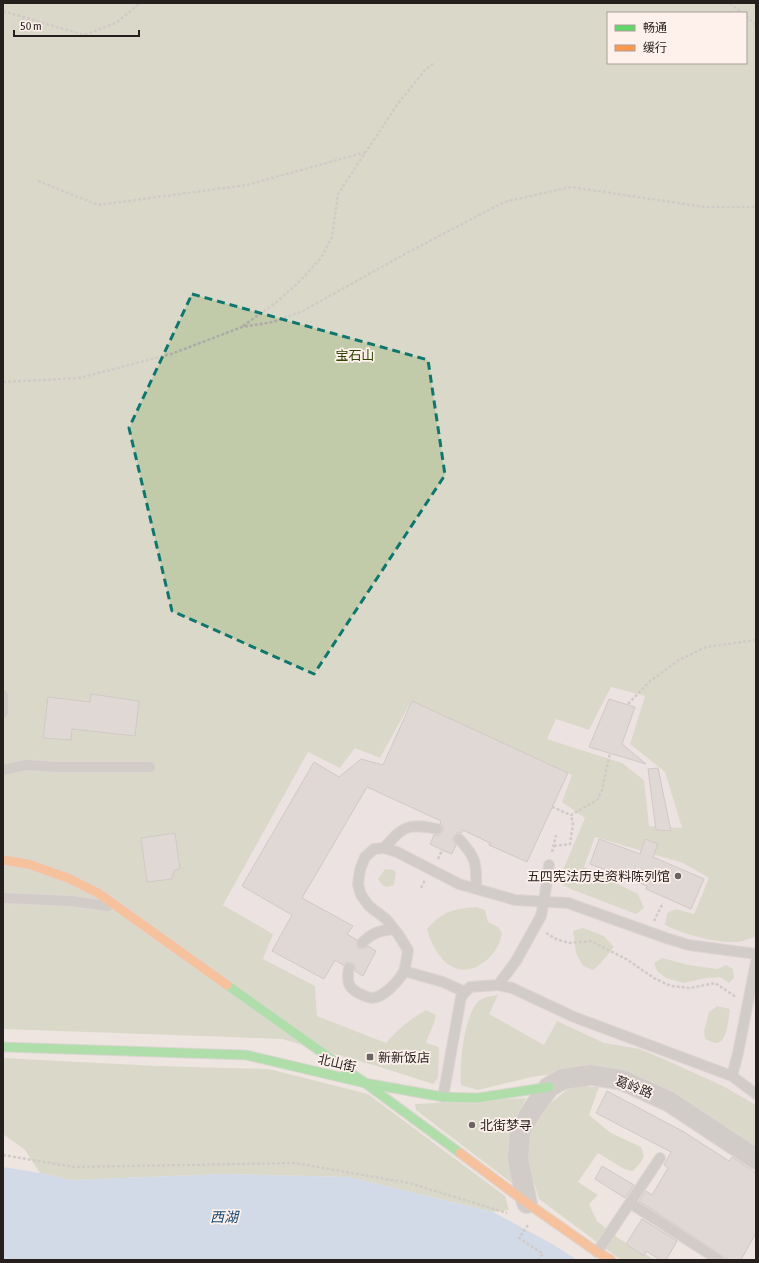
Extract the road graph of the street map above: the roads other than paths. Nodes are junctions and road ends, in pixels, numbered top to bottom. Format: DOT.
graph roads {
  1 [pos="3,694"];
  2 [pos="3,712"];
  3 [pos="150,767"];
  4 [pos="3,770"];
  5 [pos="437,829"];
  6 [pos="459,839"];
  7 [pos="384,848"];
  8 [pos="3,860"];
  9 [pos="549,865"];
  10 [pos="476,889"];
  11 [pos="3,898"];
  12 [pos="544,901"];
  13 [pos="118,907"];
  14 [pos="394,929"];
  15 [pos="362,943"];
  16 [pos="756,954"];
  17 [pos="756,962"];
  18 [pos="348,968"];
  19 [pos="404,971"];
  20 [pos="498,985"];
  21 [pos="465,992"];
  22 [pos="3,1047"];
  23 [pos="732,1076"];
  24 [pos="364,1083"];
  25 [pos="549,1087"];
  26 [pos="756,1094"];
  27 [pos="443,1097"];
  28 [pos="660,1158"];
  29 [pos="756,1159"];
  30 [pos="630,1203"];
  31 [pos="523,1213"];
  32 [pos="597,1252"];
  33 [pos="611,1260"];
  34 [pos="719,1260"];
  1 -- 2 [label="lane"];
  3 -- 4 [label="lane"];
  5 -- 7 [label="lane"];
  6 -- 10 [label="lane"];
  7 -- 10 [label="lane"];
  7 -- 14 [label="lane"];
  8 -- 13 [label="main road"];
  9 -- 12 [label="lane"];
  10 -- 12 [label="lane"];
  11 -- 13 [label="lane"];
  12 -- 16 [label="lane"];
  12 -- 20 [label="lane"];
  13 -- 24 [label="main road"];
  14 -- 15 [label="lane"];
  14 -- 19 [label="lane"];
  17 -- 23 [label="lane"];
  18 -- 19 [label="lane"];
  19 -- 21 [label="lane"];
  20 -- 21 [label="lane"];
  20 -- 23 [label="lane"];
  21 -- 27 [label="lane"];
  22 -- 24 [label="main road, 北山街"];
  23 -- 26 [label="lane"];
  24 -- 27 [label="main road"];
  24 -- 31 [label="main road, 北山街"];
  25 -- 27 [label="main road"];
  25 -- 29 [label="street, 葛岭路"];
  25 -- 31 [label="street, 葛岭路"];
  28 -- 30 [label="lane"];
  30 -- 32 [label="lane"];
  30 -- 34 [label="lane"];
  31 -- 32 [label="main road, 北山街"];
  32 -- 33 [label="main road, 北山街"];
}
